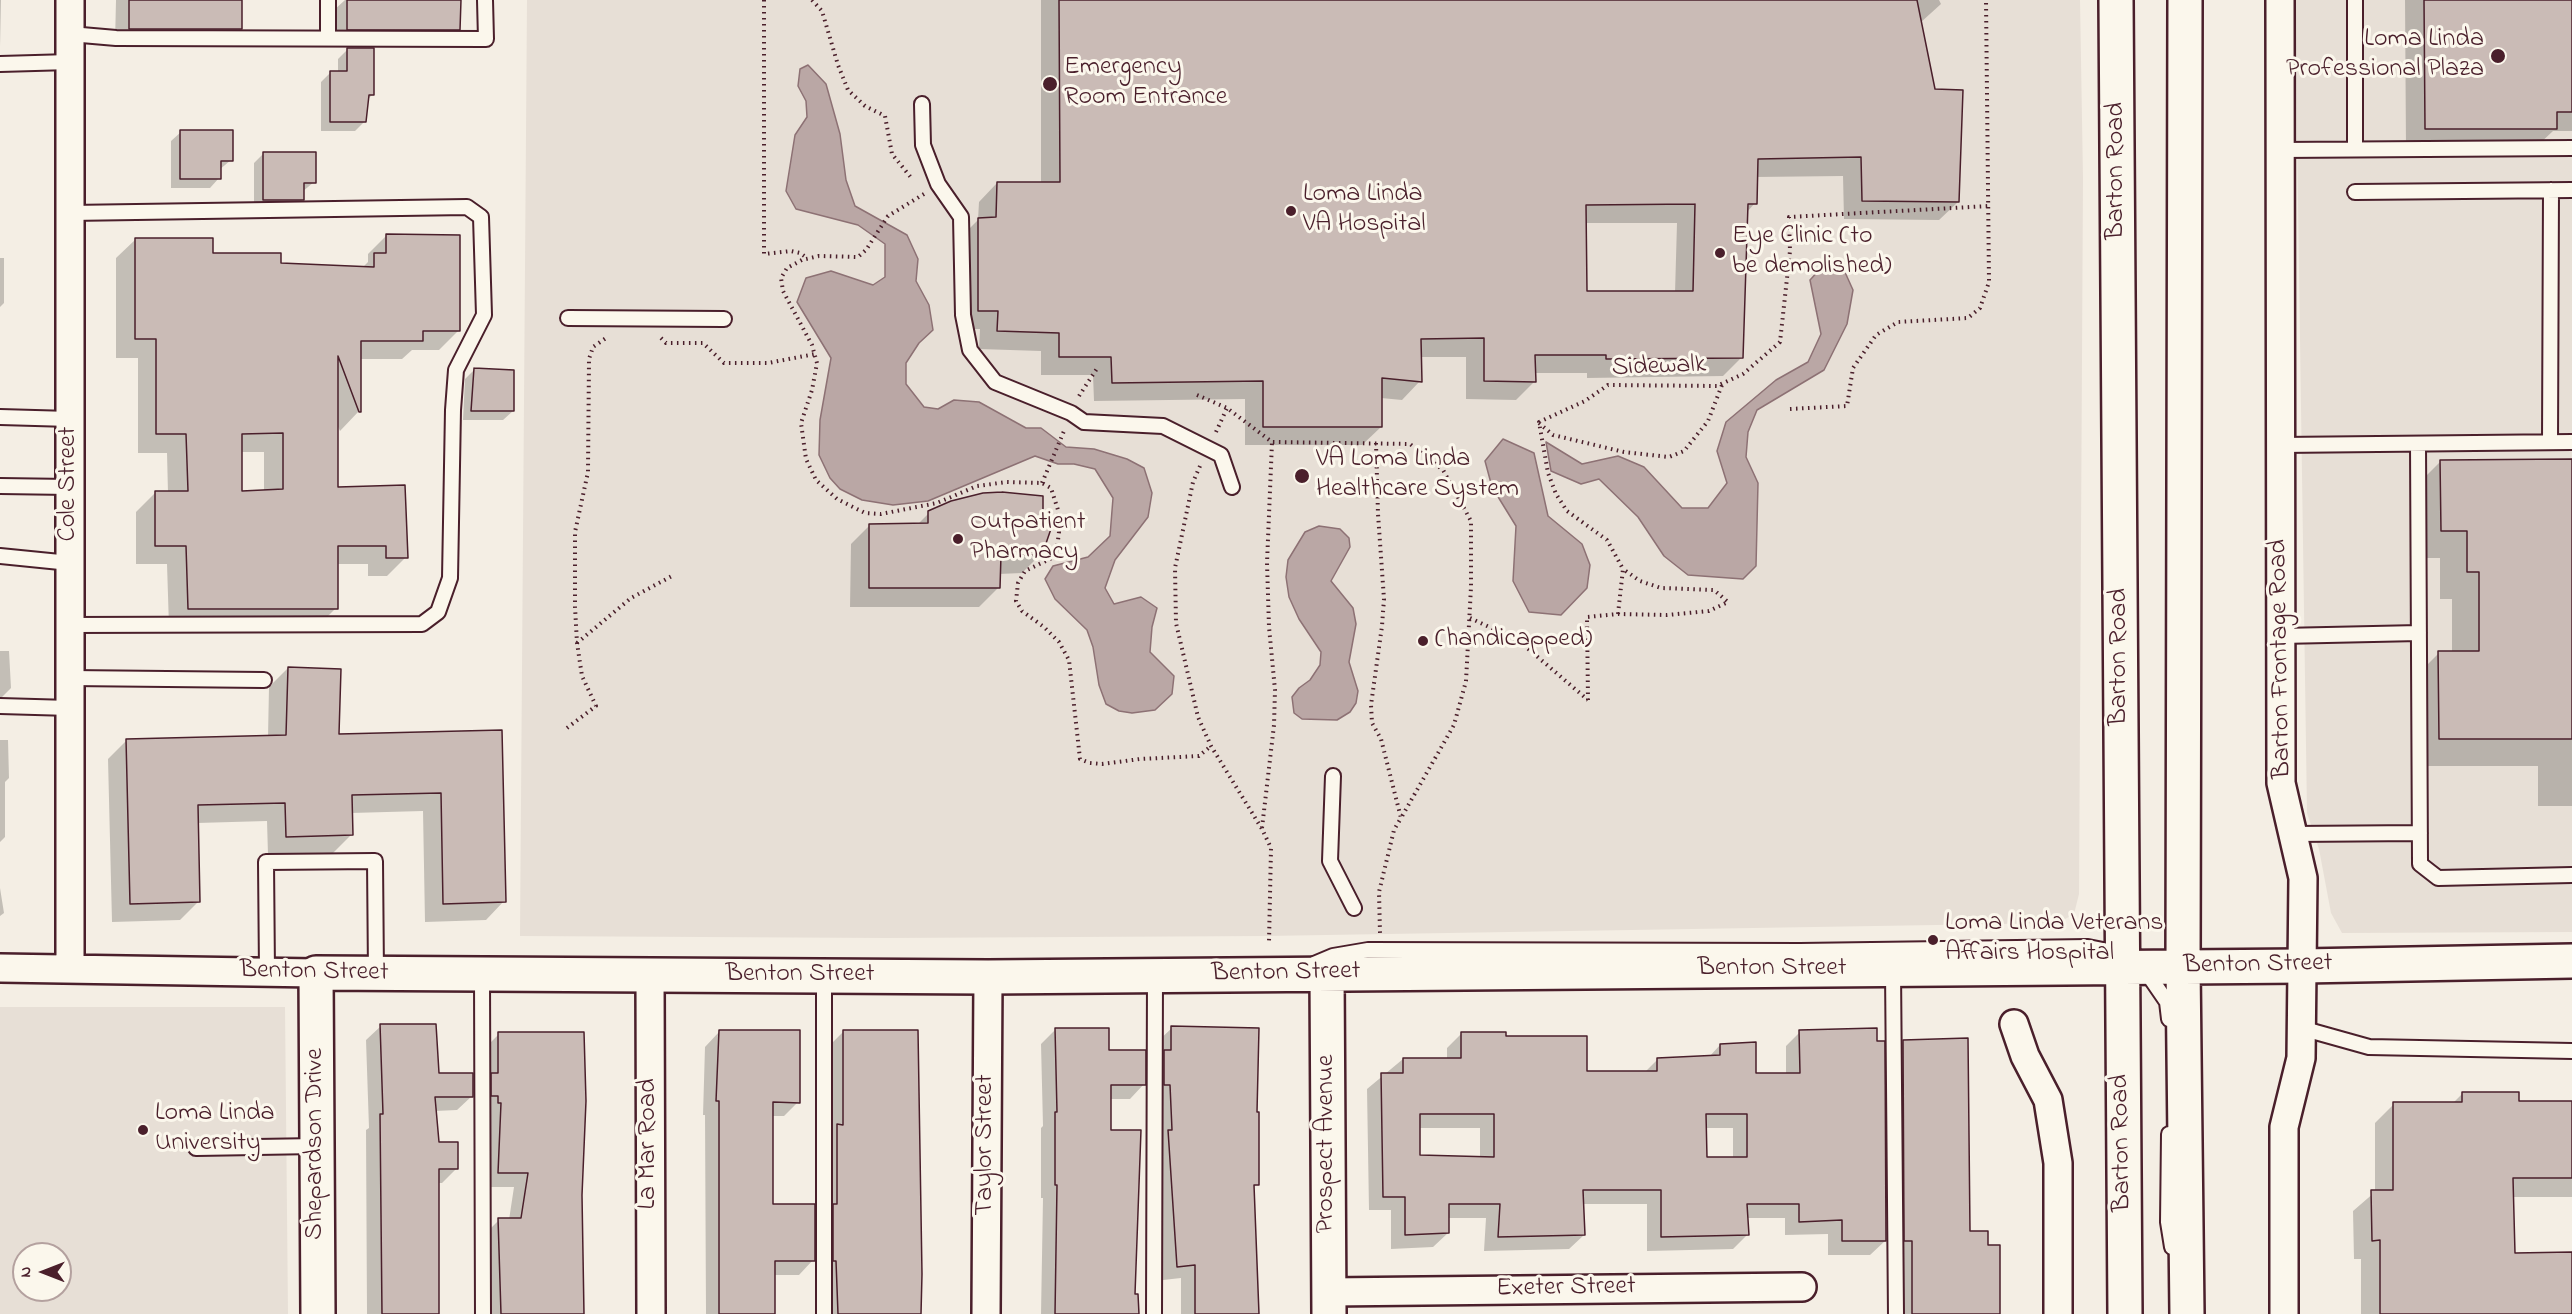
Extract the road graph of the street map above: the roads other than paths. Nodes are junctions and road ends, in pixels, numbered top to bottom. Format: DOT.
graph roads {
  1 [pos="70,0"];
  2 [pos="328,0"];
  3 [pos="485,0"];
  4 [pos="2116,0"];
  5 [pos="2185,0"];
  6 [pos="2280,0"];
  7 [pos="2355,0"];
  8 [pos="70,34"];
  9 [pos="328,38"];
  10 [pos="70,62"];
  11 [pos="0,64"];
  12 [pos="922,104"];
  13 [pos="2572,148"];
  14 [pos="2355,149"];
  15 [pos="2281,150"];
  16 [pos="2551,190"];
  17 [pos="2572,190"];
  18 [pos="2355,192"];
  19 [pos="70,213"];
  20 [pos="568,318"];
  21 [pos="724,320"];
  22 [pos="0,417"];
  23 [pos="70,419"];
  24 [pos="2550,442"];
  25 [pos="2572,442"];
  26 [pos="2418,444"];
  27 [pos="2281,445"];
  28 [pos="0,486"];
  29 [pos="70,487"];
  30 [pos="1232,487"];
  31 [pos="0,556"];
  32 [pos="70,563"];
  33 [pos="70,625"];
  34 [pos="2419,633"];
  35 [pos="2280,636"];
  36 [pos="70,678"];
  37 [pos="264,680"];
  38 [pos="0,706"];
  39 [pos="70,708"];
  40 [pos="1333,776"];
  41 [pos="2420,833"];
  42 [pos="2293,834"];
  43 [pos="2572,875"];
  44 [pos="1354,908"];
  45 [pos="2572,961"];
  46 [pos="2129,963"];
  47 [pos="2303,966"];
  48 [pos="2182,967"];
  49 [pos="0,968"];
  50 [pos="70,968"];
  51 [pos="1893,970"];
  52 [pos="267,972"];
  53 [pos="316,973"];
  54 [pos="1327,973"];
  55 [pos="376,974"];
  56 [pos="482,974"];
  57 [pos="1295,974"];
  58 [pos="650,975"];
  59 [pos="1155,975"];
  60 [pos="824,976"];
  61 [pos="988,977"];
  62 [pos="2014,1024"];
  63 [pos="2301,1028"];
  64 [pos="2169,1029"];
  65 [pos="2572,1051"];
  66 [pos="2169,1119"];
  67 [pos="317,1146"];
  68 [pos="196,1148"];
  69 [pos="1802,1287"];
  70 [pos="2187,1299"];
  71 [pos="1329,1303"];
  72 [pos="318,1314"];
  73 [pos="483,1314"];
  74 [pos="651,1314"];
  75 [pos="824,1314"];
  76 [pos="986,1314"];
  77 [pos="1154,1314"];
  78 [pos="1896,1314"];
  79 [pos="2058,1314"];
  80 [pos="2125,1314"];
  81 [pos="2284,1314"];
  1 -- 8 [label="street, Cole Street"];
  2 -- 9 [label="lane"];
  3 -- 9 [label="lane"];
  4 -- 46 [label="street, Barton Road"];
  5 -- 48 [label="street"];
  6 -- 15 [label="street, Barton Frontage Road"];
  7 -- 14 [label="lane"];
  8 -- 9 [label="lane"];
  8 -- 10 [label="street, Cole Street"];
  10 -- 11 [label="lane"];
  10 -- 19 [label="street, Cole Street"];
  12 -- 30 [label="lane"];
  13 -- 14 [label="lane"];
  14 -- 15 [label="lane"];
  15 -- 27 [label="street, Barton Frontage Road"];
  16 -- 17 [label="lane"];
  16 -- 18 [label="lane"];
  16 -- 24 [label="lane"];
  19 -- 23 [label="street, Cole Street"];
  19 -- 33 [label="lane"];
  20 -- 21 [label="lane"];
  22 -- 23 [label="lane"];
  23 -- 29 [label="street, Cole Street"];
  24 -- 25 [label="lane"];
  24 -- 26 [label="lane"];
  26 -- 27 [label="lane"];
  26 -- 34 [label="lane"];
  27 -- 35 [label="street, Barton Frontage Road"];
  28 -- 29 [label="lane"];
  29 -- 32 [label="street, Cole Street"];
  31 -- 32 [label="lane"];
  32 -- 33 [label="street, Cole Street"];
  33 -- 36 [label="street, Cole Street"];
  34 -- 35 [label="lane"];
  34 -- 41 [label="lane"];
  35 -- 42 [label="street, Barton Frontage Road"];
  36 -- 37 [label="lane"];
  36 -- 39 [label="street, Cole Street"];
  38 -- 39 [label="lane"];
  39 -- 50 [label="street, Cole Street"];
  40 -- 44 [label="lane"];
  41 -- 42 [label="lane"];
  41 -- 43 [label="lane"];
  42 -- 47 [label="street, Barton Frontage Road"];
  45 -- 47 [label="street, Benton Street"];
  46 -- 48 [label="street, Benton Street"];
  46 -- 51 [label="street, Benton Street"];
  46 -- 57 [label="lane"];
  46 -- 64 [label="lane"];
  46 -- 80 [label="street, Barton Road"];
  47 -- 48 [label="street, Benton Street"];
  47 -- 63 [label="street, Barton Frontage Road"];
  48 -- 70 [label="street"];
  49 -- 50 [label="street, Benton Street"];
  50 -- 52 [label="street, Benton Street"];
  51 -- 54 [label="street, Benton Street"];
  51 -- 78 [label="lane"];
  52 -- 53 [label="street, Benton Street"];
  52 -- 55 [label="lane"];
  53 -- 55 [label="street, Benton Street"];
  53 -- 67 [label="street, Shepardson Drive"];
  54 -- 57 [label="street, Benton Street"];
  54 -- 71 [label="street, Prospect Avenue"];
  55 -- 56 [label="street, Benton Street"];
  56 -- 58 [label="street, Benton Street"];
  56 -- 73 [label="lane"];
  57 -- 59 [label="street, Benton Street"];
  58 -- 60 [label="street, Benton Street"];
  58 -- 74 [label="street, La Mar Road"];
  59 -- 61 [label="street, Benton Street"];
  59 -- 77 [label="lane"];
  60 -- 61 [label="street, Benton Street"];
  60 -- 75 [label="lane"];
  61 -- 76 [label="street, Taylor Street"];
  62 -- 79 [label="street"];
  63 -- 65 [label="lane"];
  63 -- 81 [label="street, Barton Frontage Road"];
  66 -- 70 [label="lane"];
  67 -- 68 [label="lane"];
  67 -- 72 [label="street, Shepardson Drive"];
  69 -- 71 [label="street, Exeter Street"];
}
